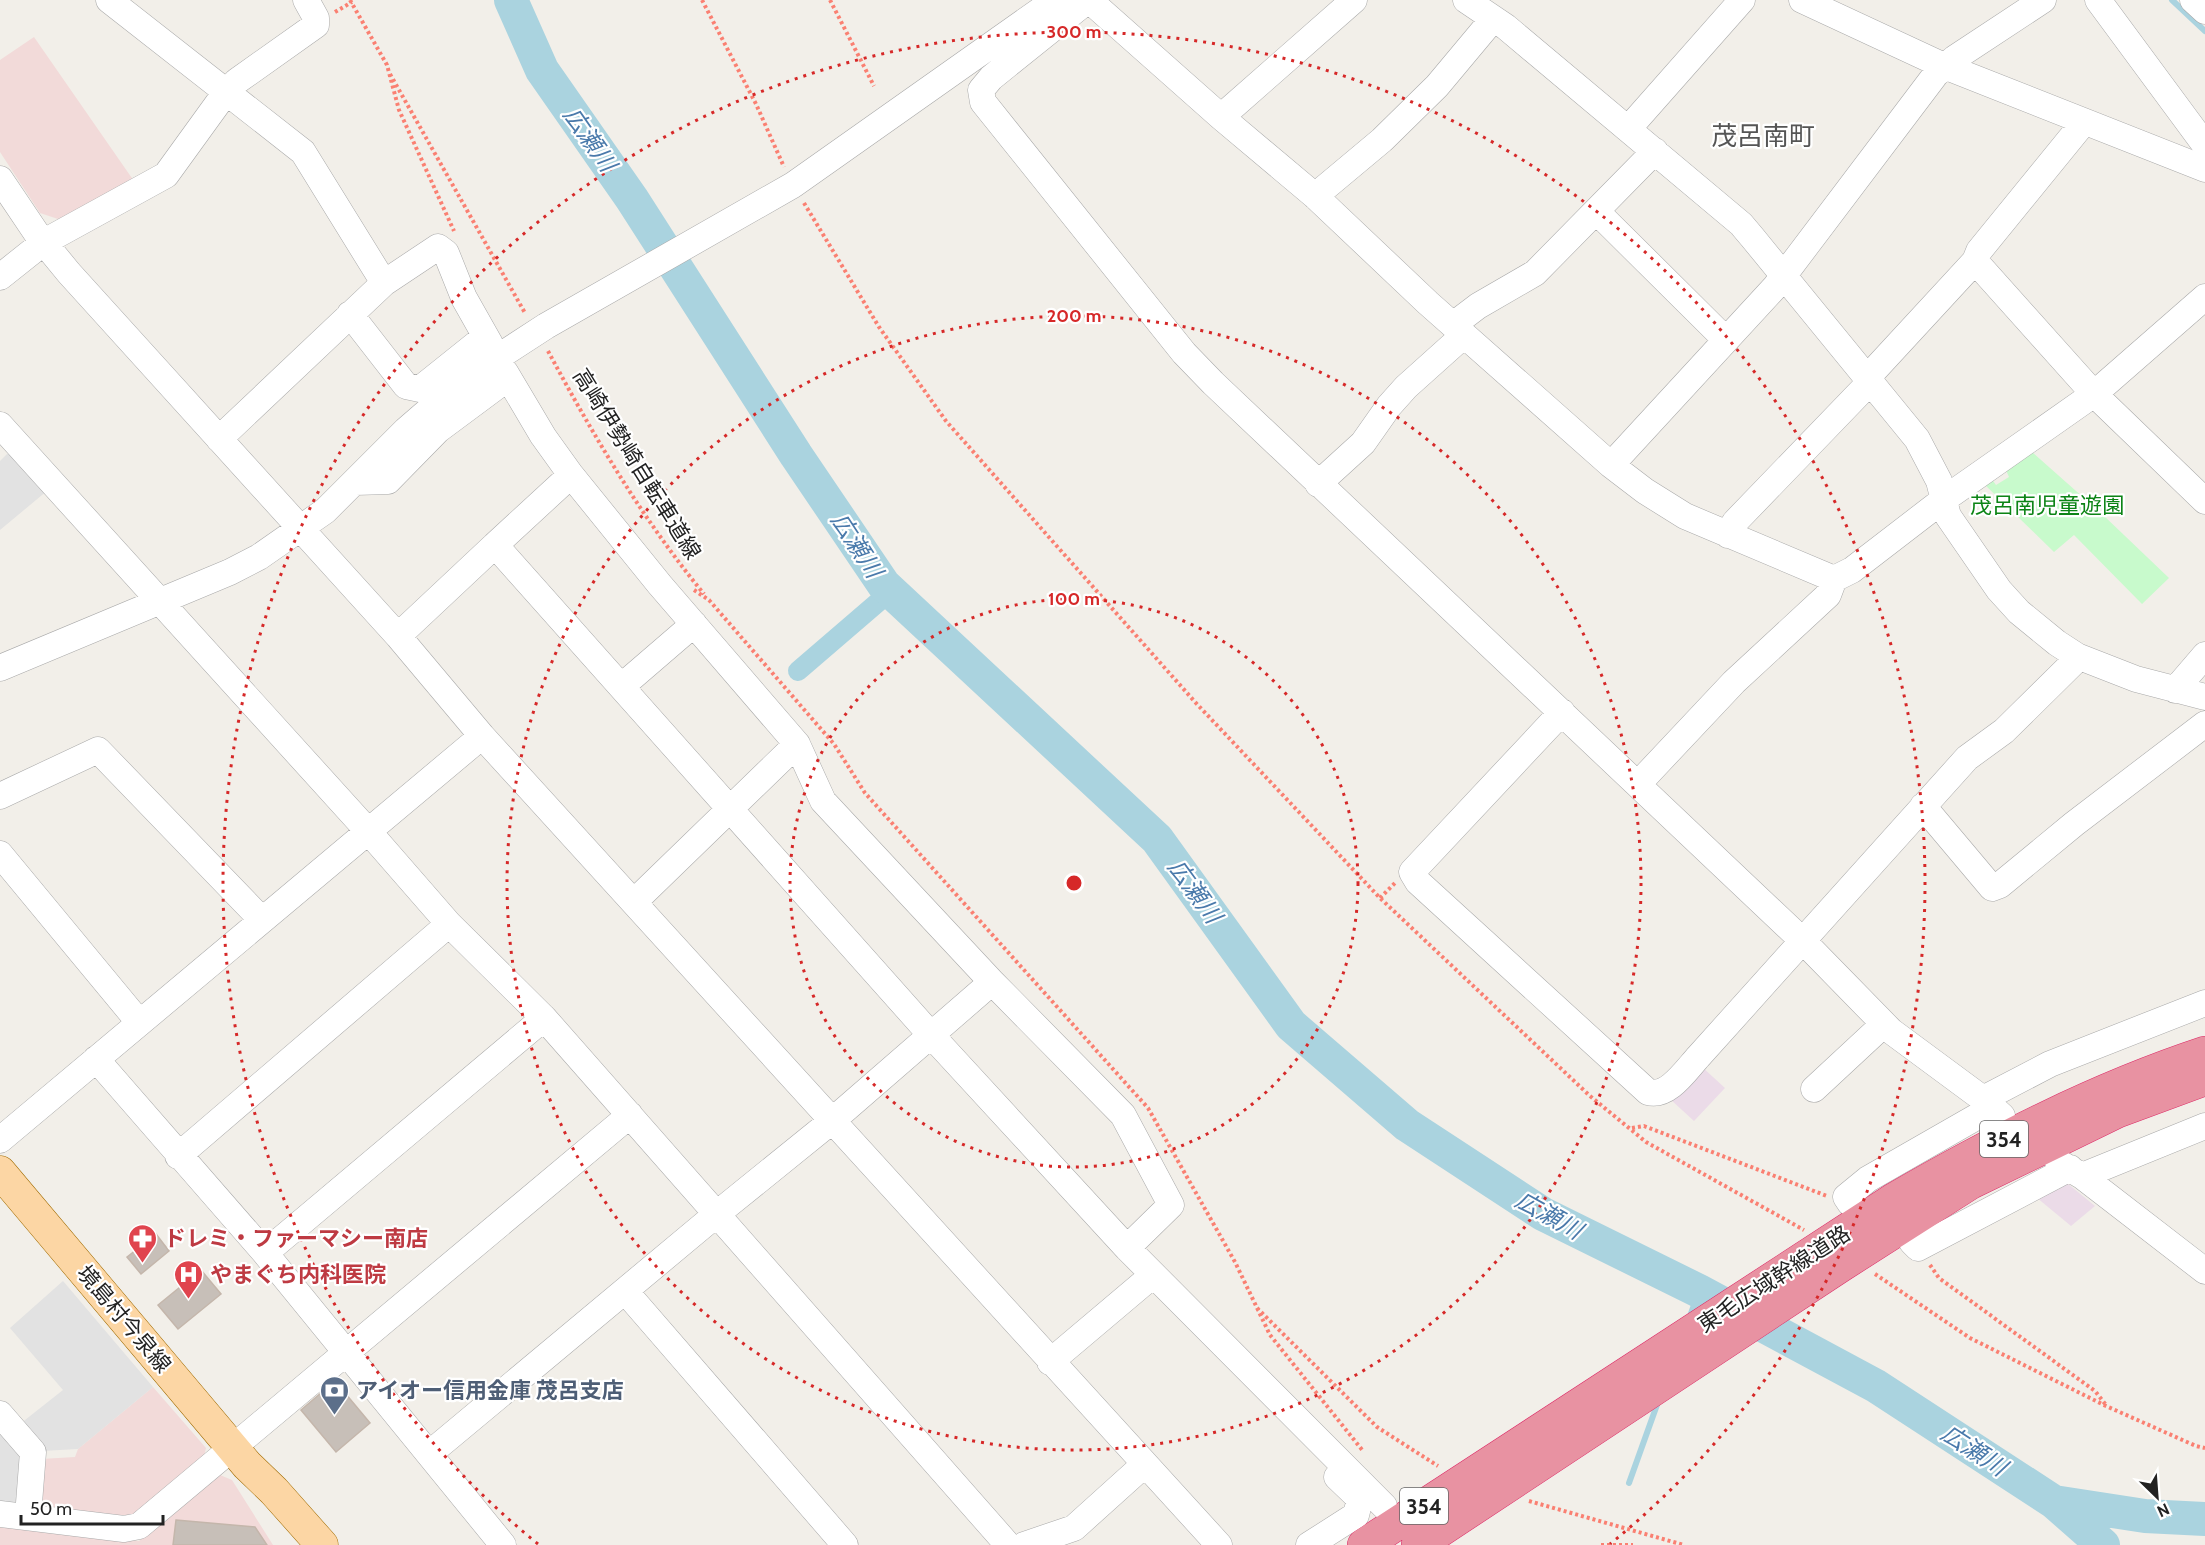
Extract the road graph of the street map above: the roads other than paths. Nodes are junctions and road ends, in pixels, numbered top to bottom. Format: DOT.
graph roads {
  1 [pos="109,0"];
  2 [pos="306,0"];
  3 [pos="1055,0"];
  4 [pos="1089,0"];
  5 [pos="1354,0"];
  6 [pos="1742,0"];
  7 [pos="1802,0"];
  8 [pos="2043,0"];
  9 [pos="2098,0"];
  10 [pos="2193,0"];
  11 [pos="1479,6"];
  12 [pos="2205,11"];
  13 [pos="1944,66"];
  14 [pos="226,92"];
  15 [pos="1221,117"];
  16 [pos="2084,122"];
  17 [pos="1628,129"];
  18 [pos="2205,145"];
  19 [pos="1655,151"];
  20 [pos="2205,169"];
  21 [pos="0,179"];
  22 [pos="1315,196"];
  23 [pos="1597,212"];
  24 [pos="44,242"];
  25 [pos="1975,261"];
  26 [pos="1782,276"];
  27 [pos="0,277"];
  28 [pos="384,283"];
  29 [pos="2205,297"];
  30 [pos="350,314"];
  31 [pos="1459,330"];
  32 [pos="1726,340"];
  33 [pos="1869,380"];
  34 [pos="2094,394"];
  35 [pos="4,438"];
  36 [pos="219,439"];
  37 [pos="1611,465"];
  38 [pos="571,475"];
  39 [pos="355,482"];
  40 [pos="1318,484"];
  41 [pos="1943,500"];
  42 [pos="2205,501"];
  43 [pos="300,529"];
  44 [pos="1728,535"];
  45 [pos="495,545"];
  46 [pos="1834,579"];
  47 [pos="160,600"];
  48 [pos="694,624"];
  49 [pos="398,636"];
  50 [pos="2205,655"];
  51 [pos="2077,656"];
  52 [pos="0,668"];
  53 [pos="622,686"];
  54 [pos="2175,690"];
  55 [pos="2205,697"];
  56 [pos="1562,712"];
  57 [pos="2205,724"];
  58 [pos="482,736"];
  59 [pos="796,744"];
  60 [pos="1638,784"];
  61 [pos="0,796"];
  62 [pos="732,808"];
  63 [pos="1917,815"];
  64 [pos="368,831"];
  65 [pos="0,854"];
  66 [pos="634,902"];
  67 [pos="262,920"];
  68 [pos="449,924"];
  69 [pos="1804,942"];
  70 [pos="992,982"];
  71 [pos="2205,1003"];
  72 [pos="544,1018"];
  73 [pos="139,1022"];
  74 [pos="1884,1024"];
  75 [pos="931,1035"];
  76 [pos="2205,1053"];
  77 [pos="96,1059"];
  78 [pos="2205,1079"];
  79 [pos="1814,1089"];
  80 [pos="1992,1108"];
  81 [pos="630,1115"];
  82 [pos="833,1120"];
  83 [pos="2205,1126"];
  84 [pos="0,1140"];
  85 [pos="178,1156"];
  86 [pos="2070,1169"];
  87 [pos="0,1172"];
  88 [pos="1848,1200"];
  89 [pos="718,1213"];
  90 [pos="1915,1245"];
  91 [pos="1127,1248"];
  92 [pos="1823,1251"];
  93 [pos="265,1253"];
  94 [pos="2205,1271"];
  95 [pos="1153,1275"];
  96 [pos="625,1291"];
  97 [pos="345,1354"];
  98 [pos="1050,1362"];
  99 [pos="1255,1375"];
  100 [pos="0,1414"];
  101 [pos="429,1454"];
  102 [pos="240,1457"];
  103 [pos="1145,1464"];
  104 [pos="1384,1506"];
  105 [pos="0,1514"];
  106 [pos="28,1516"];
  107 [pos="296,1545"];
  108 [pos="322,1545"];
  109 [pos="503,1545"];
  110 [pos="845,1545"];
  111 [pos="1008,1545"];
  112 [pos="1024,1545"];
  113 [pos="1219,1545"];
  114 [pos="1309,1545"];
  115 [pos="1364,1545"];
  116 [pos="1418,1545"];
  1 -- 14 [label="street"];
  2 -- 14 [label="street"];
  3 -- 39 [label="street"];
  4 -- 15 [label="street"];
  4 -- 40 [label="street"];
  5 -- 15 [label="street"];
  6 -- 17 [label="street"];
  7 -- 13 [label="street"];
  8 -- 13 [label="street"];
  9 -- 18 [label="street"];
  10 -- 12 [label="street"];
  11 -- 17 [label="street"];
  11 -- 22 [label="street"];
  13 -- 16 [label="street"];
  13 -- 26 [label="street"];
  14 -- 24 [label="street"];
  14 -- 28 [label="street"];
  15 -- 22 [label="street"];
  16 -- 20 [label="street"];
  16 -- 25 [label="street"];
  17 -- 19 [label="street"];
  19 -- 23 [label="street"];
  19 -- 26 [label="street"];
  21 -- 24 [label="street"];
  22 -- 31 [label="street"];
  23 -- 31 [label="street"];
  23 -- 32 [label="street"];
  24 -- 27 [label="street"];
  24 -- 36 [label="street"];
  25 -- 33 [label="street"];
  25 -- 34 [label="street"];
  26 -- 32 [label="street"];
  26 -- 33 [label="street"];
  28 -- 30 [label="street"];
  28 -- 30 [label="street"];
  29 -- 34 [label="street"];
  30 -- 36 [label="street"];
  31 -- 37 [label="street"];
  31 -- 40 [label="street"];
  32 -- 37 [label="street"];
  33 -- 41 [label="street"];
  33 -- 44 [label="street"];
  34 -- 41 [label="street"];
  34 -- 42 [label="street"];
  35 -- 47 [label="street"];
  36 -- 43 [label="street"];
  37 -- 44 [label="street"];
  38 -- 39 [label="street"];
  38 -- 45 [label="street"];
  38 -- 48 [label="street"];
  39 -- 43 [label="street"];
  40 -- 56 [label="street"];
  41 -- 46 [label="street"];
  41 -- 51 [label="street"];
  43 -- 47 [label="street"];
  43 -- 49 [label="street"];
  44 -- 46 [label="street"];
  45 -- 49 [label="street"];
  45 -- 53 [label="street"];
  46 -- 60 [label="street"];
  47 -- 52 [label="street"];
  47 -- 64 [label="street"];
  48 -- 53 [label="street"];
  48 -- 59 [label="street"];
  49 -- 58 [label="street"];
  50 -- 54 [label="street"];
  51 -- 54 [label="street"];
  51 -- 63 [label="street"];
  53 -- 62 [label="street"];
  54 -- 55 [label="street"];
  56 -- 60 [label="street"];
  56 -- 69 [label="street"];
  57 -- 63 [label="street"];
  58 -- 64 [label="street"];
  58 -- 66 [label="street"];
  59 -- 62 [label="street"];
  59 -- 70 [label="street"];
  60 -- 69 [label="street"];
  61 -- 67 [label="street"];
  62 -- 66 [label="street"];
  62 -- 75 [label="street"];
  63 -- 69 [label="street"];
  64 -- 67 [label="street"];
  64 -- 68 [label="street"];
  65 -- 73 [label="street"];
  66 -- 82 [label="street"];
  67 -- 73 [label="street"];
  68 -- 72 [label="street"];
  68 -- 85 [label="street"];
  69 -- 74 [label="street"];
  70 -- 75 [label="street"];
  70 -- 91 [label="street"];
  71 -- 80 [label="street"];
  72 -- 81 [label="street"];
  72 -- 93 [label="street"];
  73 -- 77 [label="street"];
  74 -- 79 [label="street"];
  74 -- 80 [label="street"];
  75 -- 82 [label="street"];
  75 -- 91 [label="street"];
  76 -- 92 [label="highway, 東毛広域幹線道路 / 354"];
  77 -- 84 [label="street"];
  77 -- 85 [label="street"];
  78 -- 92 [label="highway, 東毛広域幹線道路 / 354"];
  80 -- 88 [label="street"];
  81 -- 89 [label="street"];
  81 -- 97 [label="street"];
  82 -- 89 [label="street"];
  82 -- 98 [label="street"];
  83 -- 86 [label="street"];
  85 -- 93 [label="street"];
  86 -- 90 [label="street"];
  86 -- 94 [label="street"];
  87 -- 102 [label="main road, 境島村今泉線"];
  89 -- 96 [label="street"];
  89 -- 111 [label="street"];
  91 -- 95 [label="street"];
  92 -- 115 [label="highway, 東毛広域幹線道路 / 354"];
  92 -- 116 [label="highway, 東毛広域幹線道路 / 354"];
  93 -- 97 [label="street"];
  95 -- 98 [label="street"];
  95 -- 99 [label="street"];
  96 -- 101 [label="street"];
  96 -- 110 [label="street"];
  97 -- 101 [label="street"];
  97 -- 102 [label="street"];
  98 -- 103 [label="street"];
  99 -- 104 [label="street"];
  99 -- 114 [label="street"];
  100 -- 106 [label="street"];
  101 -- 109 [label="street"];
  102 -- 106 [label="street"];
  102 -- 107 [label="main road, 境島村今泉線"];
  102 -- 108 [label="main road, 境島村今泉線"];
  103 -- 112 [label="street"];
  103 -- 113 [label="street"];
  105 -- 106 [label="street"];
}
